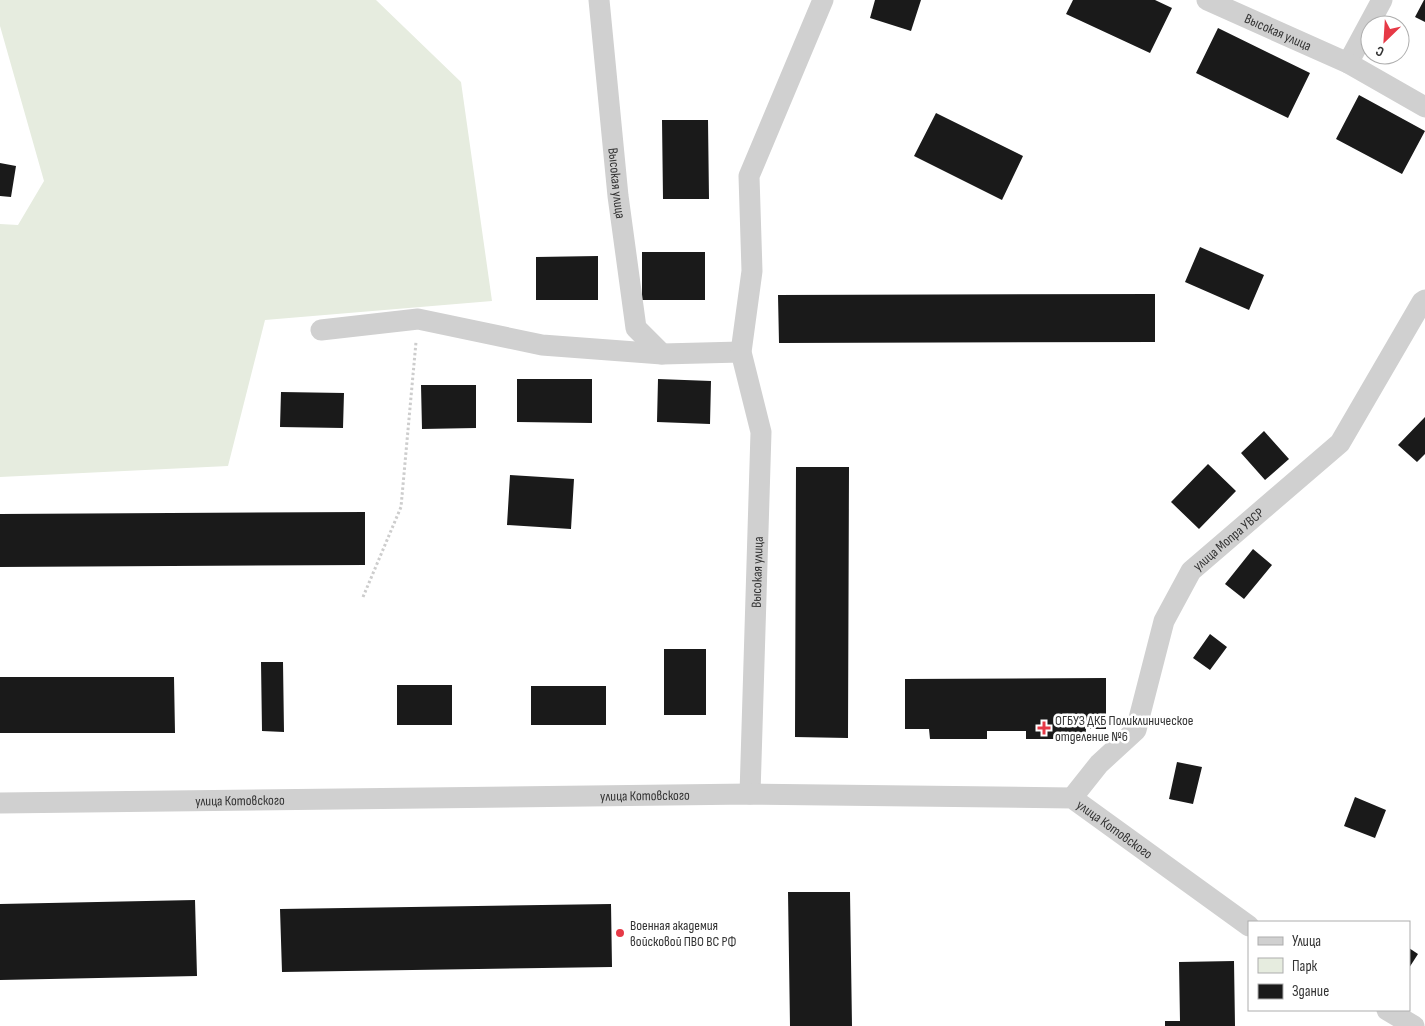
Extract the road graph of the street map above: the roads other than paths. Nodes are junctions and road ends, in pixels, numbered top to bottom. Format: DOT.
graph roads {
  1 [pos="599,0"];
  2 [pos="823,0"];
  3 [pos="1207,0"];
  4 [pos="1382,0"];
  5 [pos="1348,63"];
  6 [pos="1425,107"];
  7 [pos="1425,300"];
  8 [pos="321,330"];
  9 [pos="741,352"];
  10 [pos="662,354"];
  11 [pos="750,794"];
  12 [pos="1072,798"];
  13 [pos="0,804"];
  14 [pos="1248,925"];
  15 [pos="1389,1011"];
  16 [pos="1414,1026"];
  1 -- 10 [label="street, Высокая улица"];
  2 -- 9 [label="street, Высокая улица"];
  3 -- 5 [label="street, Высокая улица"];
  4 -- 5 [label="street"];
  5 -- 6 [label="street, Высокая улица"];
  7 -- 12 [label="street, улица Мопра УВСР"];
  8 -- 10 [label="street"];
  9 -- 10 [label="street"];
  9 -- 11 [label="street, Высокая улица"];
  11 -- 12 [label="street, улица Котовского"];
  11 -- 13 [label="street, улица Котовского"];
  12 -- 14 [label="street, улица Котовского"];
  15 -- 16 [label="street"];
}
